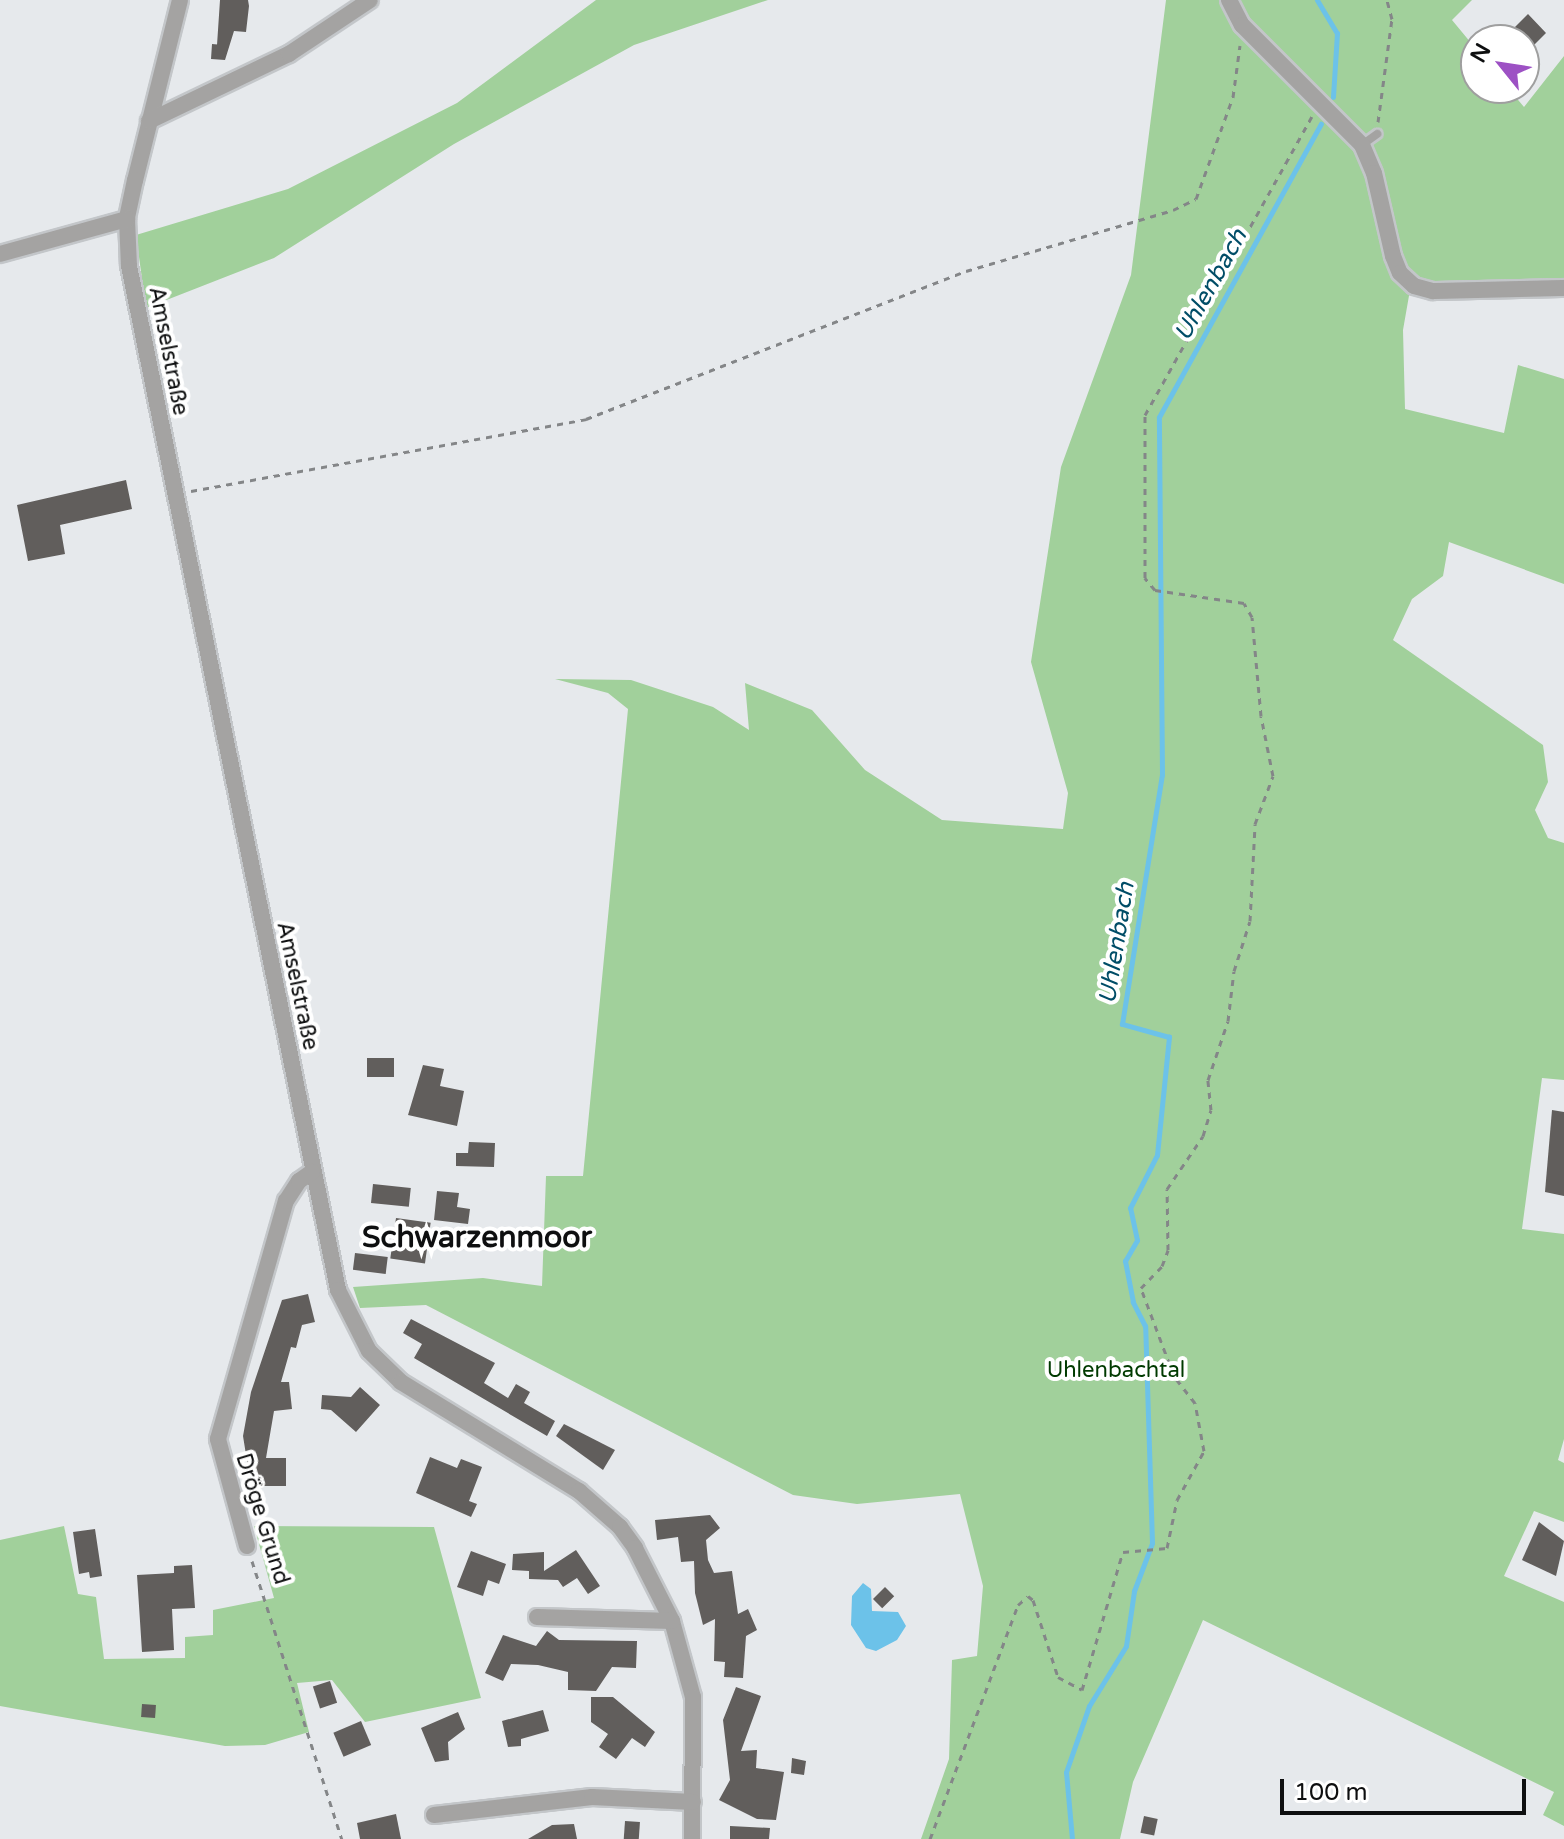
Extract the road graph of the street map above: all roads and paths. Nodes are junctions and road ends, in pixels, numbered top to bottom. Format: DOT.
graph roads {
  1 [pos="180,0"];
  2 [pos="370,0"];
  3 [pos="1229,0"];
  4 [pos="1387,0"];
  5 [pos="1242,25"];
  6 [pos="1320,102"];
  7 [pos="149,121"];
  8 [pos="1377,134"];
  9 [pos="1362,145"];
  10 [pos="127,219"];
  11 [pos="0,254"];
  12 [pos="1564,288"];
  13 [pos="175,494"];
  14 [pos="312,1172"];
  15 [pos="247,1546"];
  16 [pos="537,1617"];
  17 [pos="672,1621"];
  18 [pos="693,1802"];
  19 [pos="434,1815"];
  20 [pos="342,1839"];
  21 [pos="692,1839"];
  22 [pos="930,1839"];
  1 -- 7 [label="street, Amselstraße"];
  2 -- 7 [label="street"];
  3 -- 5 [label="street"];
  4 -- 8 [label="path"];
  5 -- 6 [label="street"];
  5 -- 13 [label="path"];
  6 -- 9 [label="street"];
  6 -- 22 [label="path"];
  7 -- 10 [label="street, Amselstraße"];
  8 -- 9 [label="lane"];
  9 -- 12 [label="street"];
  10 -- 11 [label="street"];
  10 -- 13 [label="street, Amselstraße"];
  13 -- 14 [label="street, Amselstraße"];
  14 -- 15 [label="street, Dröge Grund"];
  14 -- 17 [label="street, Amselstraße"];
  15 -- 20 [label="path, Dröge Grund"];
  16 -- 17 [label="street"];
  17 -- 18 [label="street, Amselstraße"];
  18 -- 19 [label="street"];
  18 -- 21 [label="street, Amselstraße"];
}
